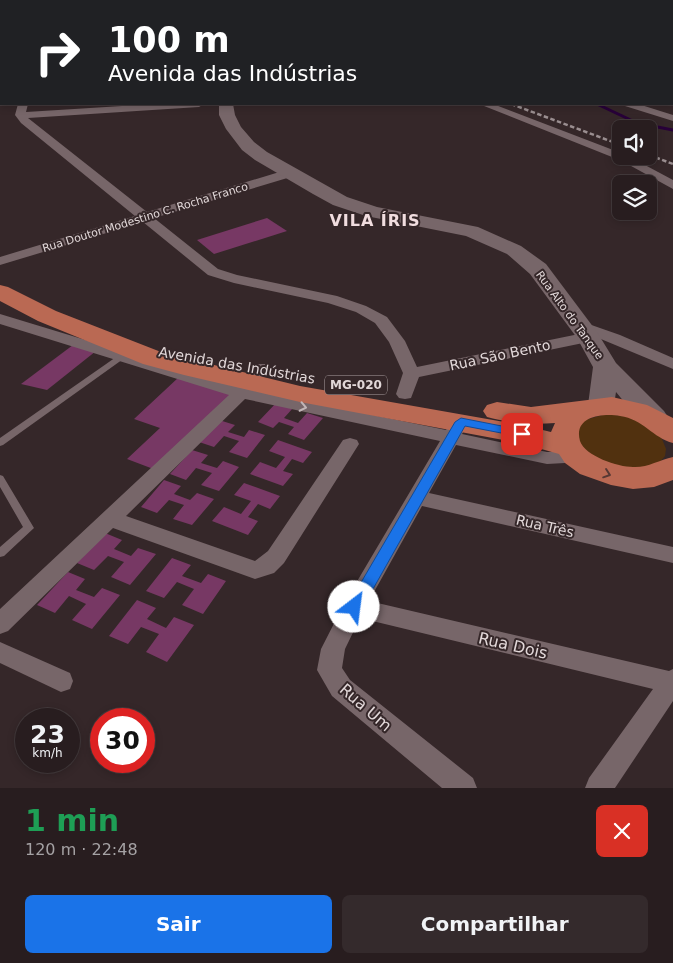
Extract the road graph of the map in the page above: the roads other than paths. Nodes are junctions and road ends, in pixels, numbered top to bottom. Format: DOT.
graph roads {
  1 [pos="159,105"];
  2 [pos="226,105"];
  3 [pos="487,105"];
  4 [pos="632,105"];
  5 [pos="119,106"];
  6 [pos="21,109"];
  7 [pos="673,118"];
  8 [pos="290,173"];
  9 [pos="673,185"];
  10 [pos="144,217"];
  11 [pos="0,261"];
  12 [pos="0,292"];
  13 [pos="0,319"];
  14 [pos="584,331"];
  15 [pos="138,357"];
  16 [pos="673,364"];
  17 [pos="606,367"];
  18 [pos="251,381"];
  19 [pos="408,383"];
  20 [pos="590,408"];
  21 [pos="668,429"];
  22 [pos="456,430"];
  23 [pos="0,443"];
  24 [pos="350,444"];
  25 [pos="572,452"];
  26 [pos="671,470"];
  27 [pos="0,478"];
  28 [pos="418,498"];
  29 [pos="118,512"];
  30 [pos="0,553"];
  31 [pos="673,555"];
  32 [pos="354,607"];
  33 [pos="0,624"];
  34 [pos="0,652"];
  35 [pos="61,681"];
  36 [pos="672,681"];
  37 [pos="462,788"];
  38 [pos="599,788"];
  1 -- 5 [label="street"];
  2 -- 8 [label="main road, Rua Alto do Tanque"];
  3 -- 9 [label="street"];
  4 -- 7 [label="street"];
  5 -- 6 [label="street"];
  6 -- 10 [label="street"];
  8 -- 10 [label="street, Rua Doutor Modestino C. Rocha Franco"];
  8 -- 14 [label="main road, Rua Alto do Tanque"];
  10 -- 11 [label="street, Rua Doutor Modestino C. Rocha Franco"];
  10 -- 19 [label="street"];
  12 -- 15 [label="highway, Avenida das Indústrias / MG-020"];
  13 -- 15 [label="street"];
  14 -- 16 [label="street"];
  14 -- 17 [label="main road, Rua Alto do Tanque"];
  14 -- 19 [label="street, Rua São Bento"];
  15 -- 18 [label="highway, Avenida das Indústrias / MG-020"];
  15 -- 23 [label="lane"];
  17 -- 20 [label="main road, Rua Alto do Tanque"];
  17 -- 21 [label="main road, Rua Alto do Tanque"];
  18 -- 19 [label="highway, Avenida das Indústrias / MG-020"];
  18 -- 22 [label="highway, Avenida das Indústrias / MG-020, one-way"];
  18 -- 29 [label="street"];
  19 -- 20 [label="highway, Avenida das Indústrias / MG-020"];
  20 -- 21 [label="highway, MG-020"];
  20 -- 25 [label="highway"];
  22 -- 25 [label="highway, Avenida das Indústrias / MG-020"];
  22 -- 28 [label="street, Rua Um"];
  24 -- 29 [label="street"];
  25 -- 26 [label="highway, MG-020, one-way"];
  27 -- 30 [label="lane"];
  28 -- 31 [label="street, Rua Três"];
  28 -- 32 [label="street, Rua Um"];
  29 -- 33 [label="street"];
  32 -- 36 [label="street, Rua Dois"];
  32 -- 37 [label="street, Rua Um"];
  34 -- 35 [label="street"];
  36 -- 38 [label="street"];
}
